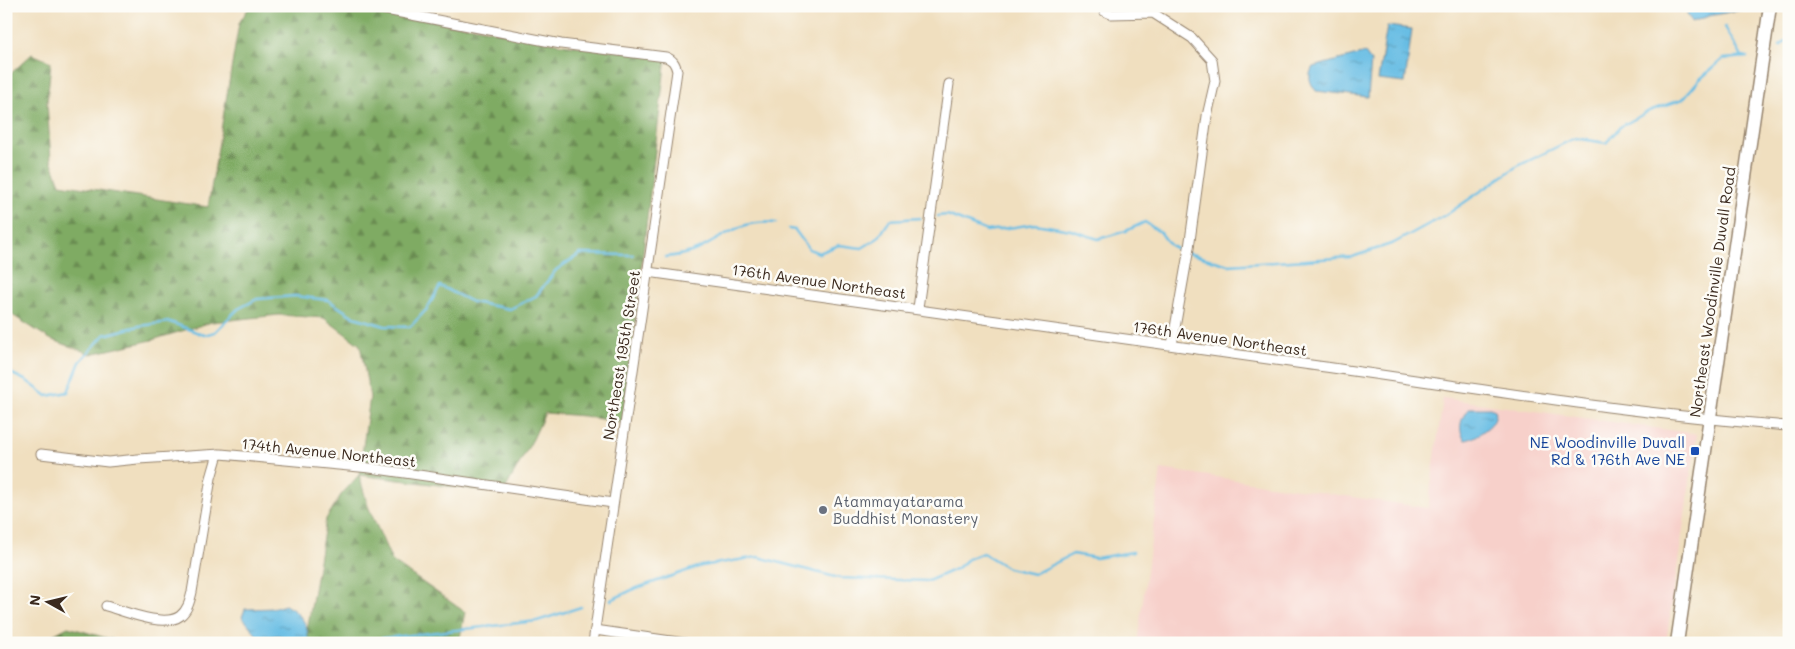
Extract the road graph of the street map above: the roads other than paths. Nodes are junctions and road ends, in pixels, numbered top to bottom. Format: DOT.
graph roads {
  1 [pos="365,6"];
  2 [pos="1102,6"];
  3 [pos="1770,6"];
  4 [pos="380,8"];
  5 [pos="1151,10"];
  6 [pos="949,84"];
  7 [pos="648,272"];
  8 [pos="918,308"];
  9 [pos="1172,345"];
  10 [pos="1710,420"];
  11 [pos="1789,426"];
  12 [pos="41,454"];
  13 [pos="218,454"];
  14 [pos="613,503"];
  15 [pos="106,606"];
  16 [pos="595,630"];
  17 [pos="594,643"];
  18 [pos="685,643"];
  19 [pos="1678,643"];
  1 -- 4 [label="street"];
  2 -- 5 [label="street"];
  3 -- 10 [label="main road, Northeast Woodinville Duvall Road"];
  4 -- 7 [label="street, Northeast 195th Street"];
  5 -- 9 [label="street"];
  6 -- 8 [label="street"];
  7 -- 8 [label="street, 176th Avenue Northeast"];
  7 -- 14 [label="street, Northeast 195th Street"];
  8 -- 9 [label="street, 176th Avenue Northeast"];
  9 -- 10 [label="street, 176th Avenue Northeast"];
  10 -- 11 [label="street, 176th Avenue Northeast"];
  10 -- 19 [label="main road, Northeast Woodinville Duvall Road"];
  12 -- 13 [label="street, 174th Avenue Northeast"];
  13 -- 14 [label="street, 174th Avenue Northeast"];
  13 -- 15 [label="street"];
  14 -- 16 [label="street, Northeast 195th Street"];
  16 -- 17 [label="street, Northeast 195th Street"];
  16 -- 18 [label="street"];
}
